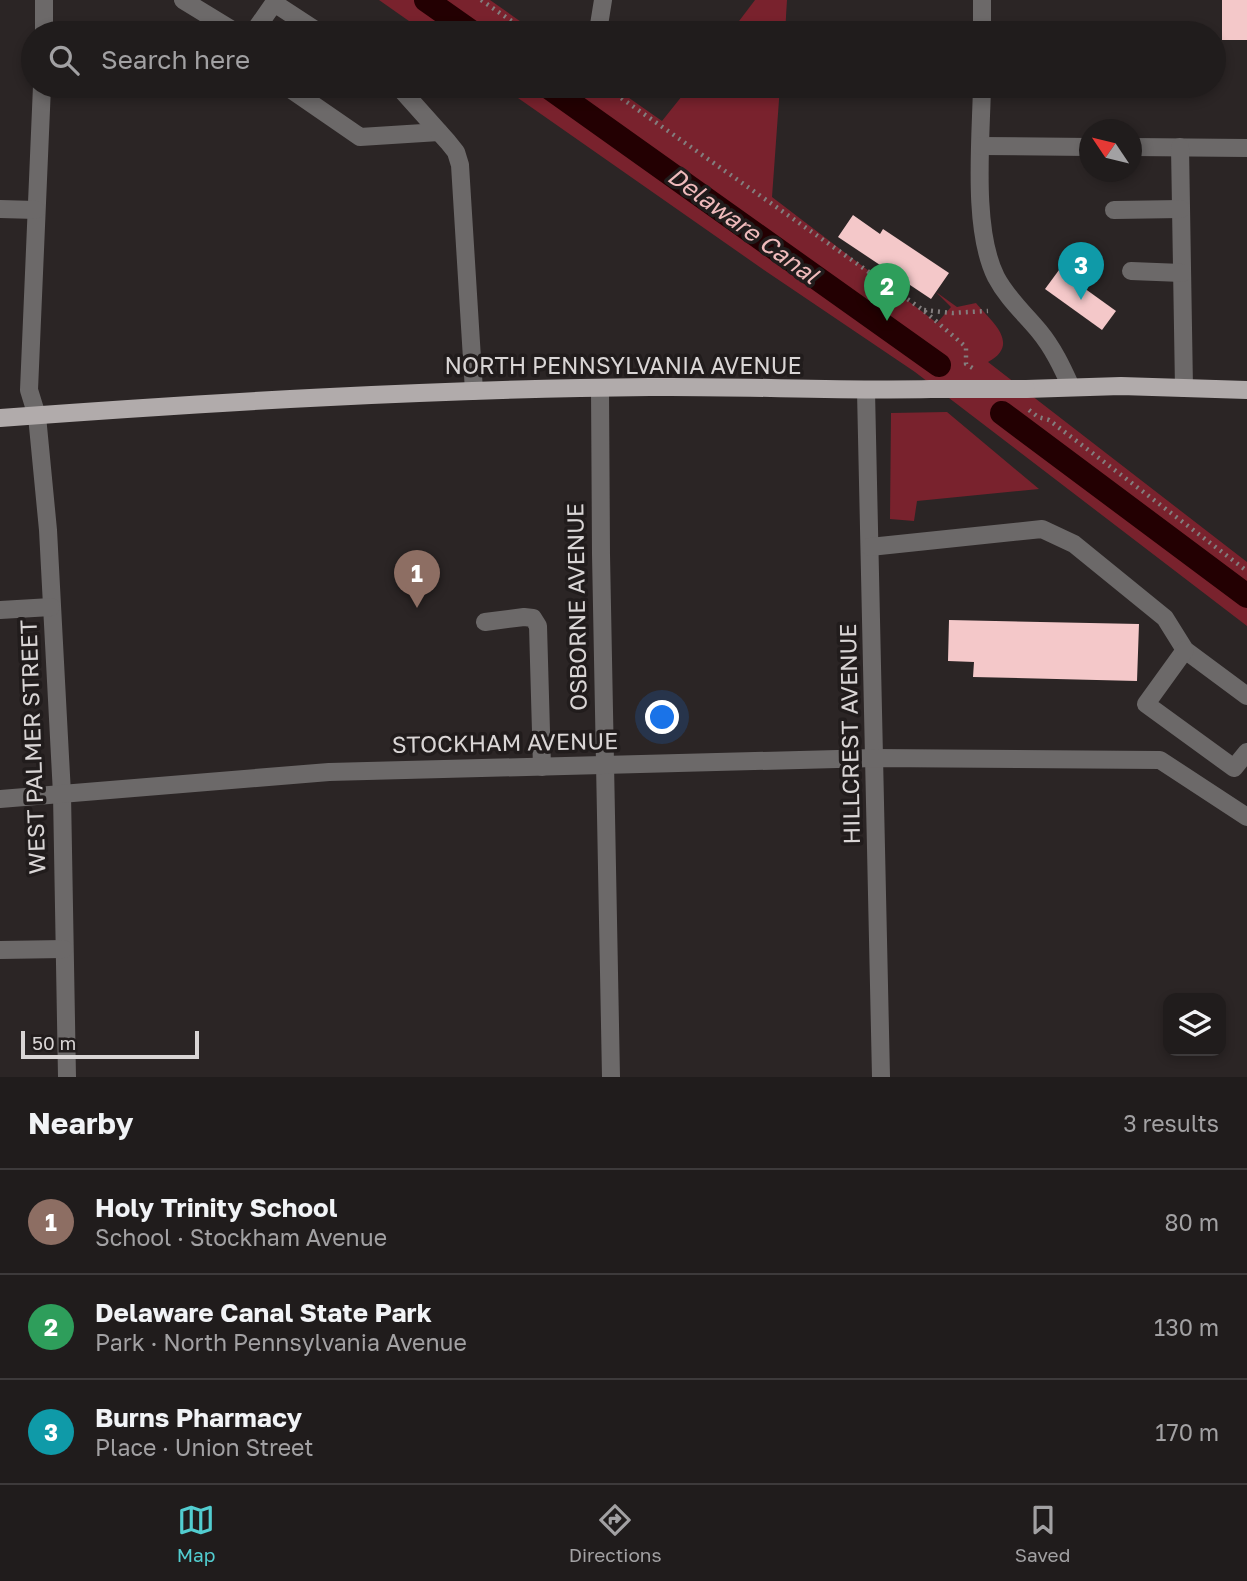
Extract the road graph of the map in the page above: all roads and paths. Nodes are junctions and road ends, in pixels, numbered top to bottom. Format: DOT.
graph roads {
  1 [pos="44,0"];
  2 [pos="183,0"];
  3 [pos="481,0"];
  4 [pos="603,0"];
  5 [pos="982,0"];
  6 [pos="44,21"];
  7 [pos="217,21"];
  8 [pos="262,21"];
  9 [pos="302,21"];
  10 [pos="512,21"];
  11 [pos="599,21"];
  12 [pos="982,21"];
  13 [pos="41,98"];
  14 [pos="303,98"];
  15 [pos="409,98"];
  16 [pos="621,98"];
  17 [pos="982,98"];
  18 [pos="439,132"];
  19 [pos="981,146"];
  20 [pos="1079,147"];
  21 [pos="1142,147"];
  22 [pos="1180,148"];
  23 [pos="1247,148"];
  24 [pos="0,209"];
  25 [pos="1114,209"];
  26 [pos="1181,209"];
  27 [pos="36,210"];
  28 [pos="1131,271"];
  29 [pos="1182,273"];
  30 [pos="923,310"];
  31 [pos="988,311"];
  32 [pos="977,371"];
  33 [pos="1070,387"];
  34 [pos="600,388"];
  35 [pos="1184,388"];
  36 [pos="1247,390"];
  37 [pos="474,391"];
  38 [pos="866,391"];
  39 [pos="1028,409"];
  40 [pos="37,416"];
  41 [pos="0,418"];
  42 [pos="870,547"];
  43 [pos="1247,571"];
  44 [pos="51,607"];
  45 [pos="0,610"];
  46 [pos="485,622"];
  47 [pos="1185,650"];
  48 [pos="1247,696"];
  49 [pos="1247,752"];
  50 [pos="875,758"];
  51 [pos="604,765"];
  52 [pos="542,767"];
  53 [pos="62,794"];
  54 [pos="0,799"];
  55 [pos="1247,817"];
  56 [pos="64,949"];
  57 [pos="0,950"];
  58 [pos="67,1077"];
  59 [pos="611,1077"];
  60 [pos="881,1077"];
  1 -- 6 [label="street"];
  2 -- 7 [label="street"];
  3 -- 10 [label="path"];
  4 -- 11 [label="street"];
  5 -- 12 [label="street"];
  8 -- 9 [label="street"];
  13 -- 27 [label="street, WEST PALMER STREET"];
  14 -- 18 [label="street"];
  15 -- 18 [label="street"];
  16 -- 30 [label="path"];
  17 -- 19 [label="street"];
  18 -- 37 [label="street"];
  19 -- 20 [label="street"];
  19 -- 33 [label="street"];
  21 -- 22 [label="street"];
  22 -- 23 [label="street"];
  22 -- 26 [label="street"];
  24 -- 27 [label="street"];
  25 -- 26 [label="street"];
  26 -- 29 [label="street"];
  27 -- 40 [label="street, WEST PALMER STREET"];
  28 -- 29 [label="street"];
  29 -- 35 [label="street"];
  30 -- 31 [label="path"];
  30 -- 32 [label="path"];
  33 -- 35 [label="main road, NORTH PENNSYLVANIA AVENUE"];
  33 -- 38 [label="main road, NORTH PENNSYLVANIA AVENUE, bridge"];
  34 -- 37 [label="main road, NORTH PENNSYLVANIA AVENUE"];
  34 -- 38 [label="main road, NORTH PENNSYLVANIA AVENUE"];
  34 -- 51 [label="street, OSBORNE AVENUE"];
  35 -- 36 [label="main road, NORTH PENNSYLVANIA AVENUE"];
  37 -- 40 [label="main road, NORTH PENNSYLVANIA AVENUE"];
  38 -- 42 [label="street, HILLCREST AVENUE"];
  39 -- 43 [label="path"];
  40 -- 41 [label="main road, NORTH PENNSYLVANIA AVENUE"];
  40 -- 44 [label="street, WEST PALMER STREET"];
  42 -- 47 [label="street"];
  42 -- 50 [label="street, HILLCREST AVENUE"];
  44 -- 45 [label="street"];
  44 -- 53 [label="street, WEST PALMER STREET"];
  46 -- 52 [label="street"];
  47 -- 48 [label="street"];
  47 -- 49 [label="street"];
  50 -- 51 [label="street, STOCKHAM AVENUE"];
  50 -- 55 [label="street, STOCKHAM AVENUE"];
  50 -- 60 [label="street, HILLCREST AVENUE"];
  51 -- 52 [label="street, STOCKHAM AVENUE"];
  51 -- 59 [label="street, OSBORNE AVENUE"];
  52 -- 53 [label="street, STOCKHAM AVENUE"];
  53 -- 54 [label="street, STOCKHAM AVENUE"];
  53 -- 56 [label="street, WEST PALMER STREET"];
  56 -- 57 [label="street"];
  56 -- 58 [label="street, WEST PALMER STREET"];
}
